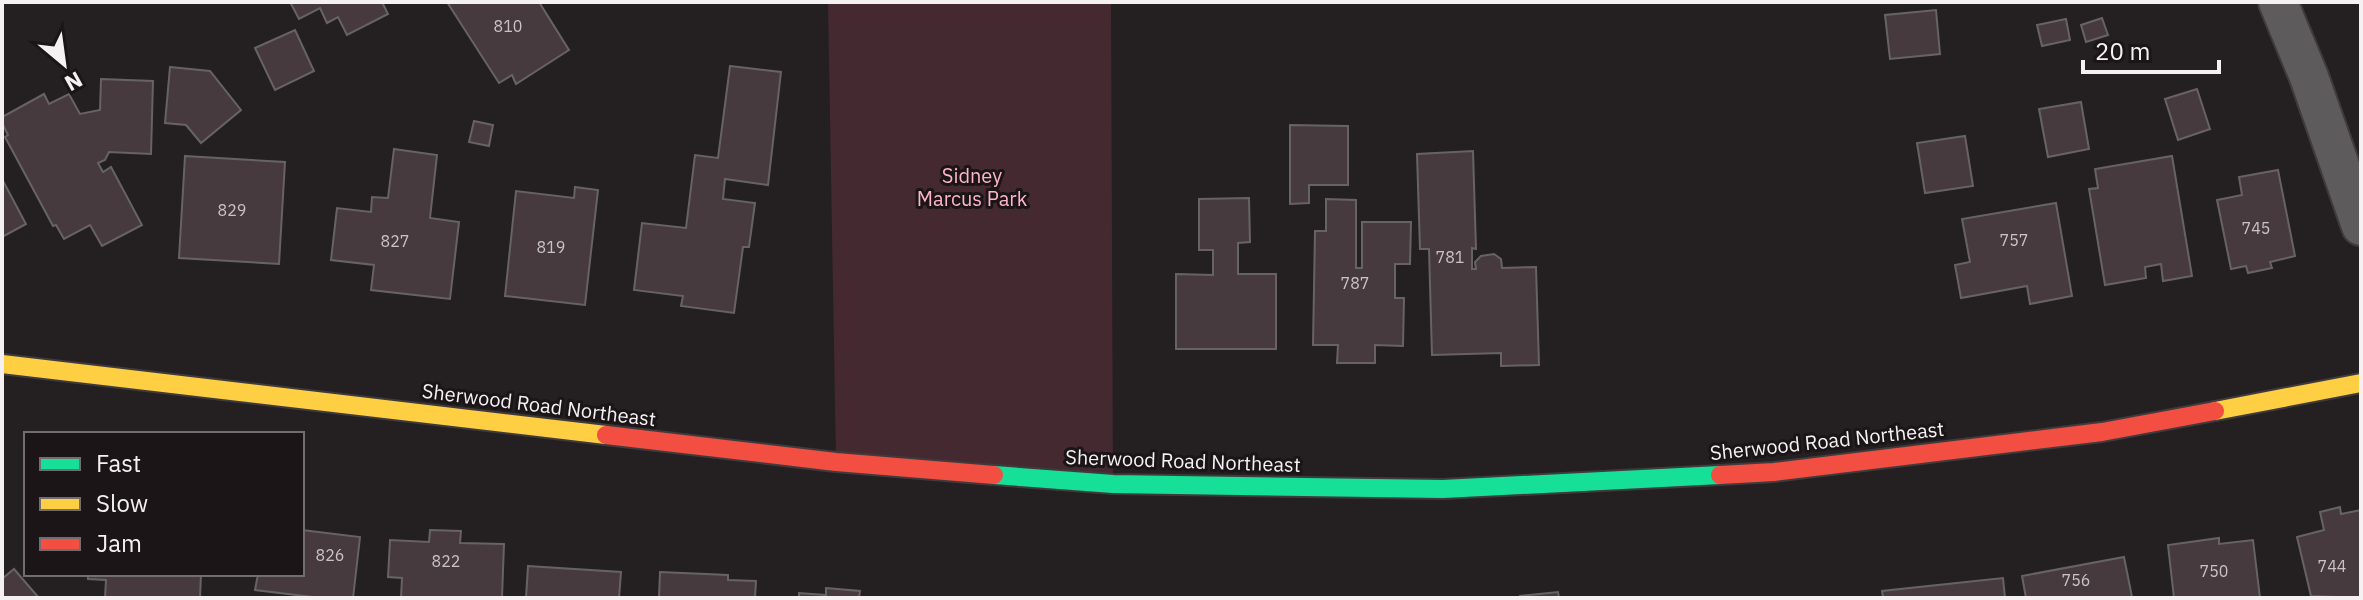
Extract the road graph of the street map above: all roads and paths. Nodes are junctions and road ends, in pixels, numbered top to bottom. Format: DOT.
graph roads {
  1 [pos="2278,2"];
  2 [pos="2361,226"];
  3 [pos="2,364"];
  4 [pos="2361,383"];
  1 -- 2 [label="street"];
  3 -- 4 [label="street, Sherwood Road Northeast"];
}
